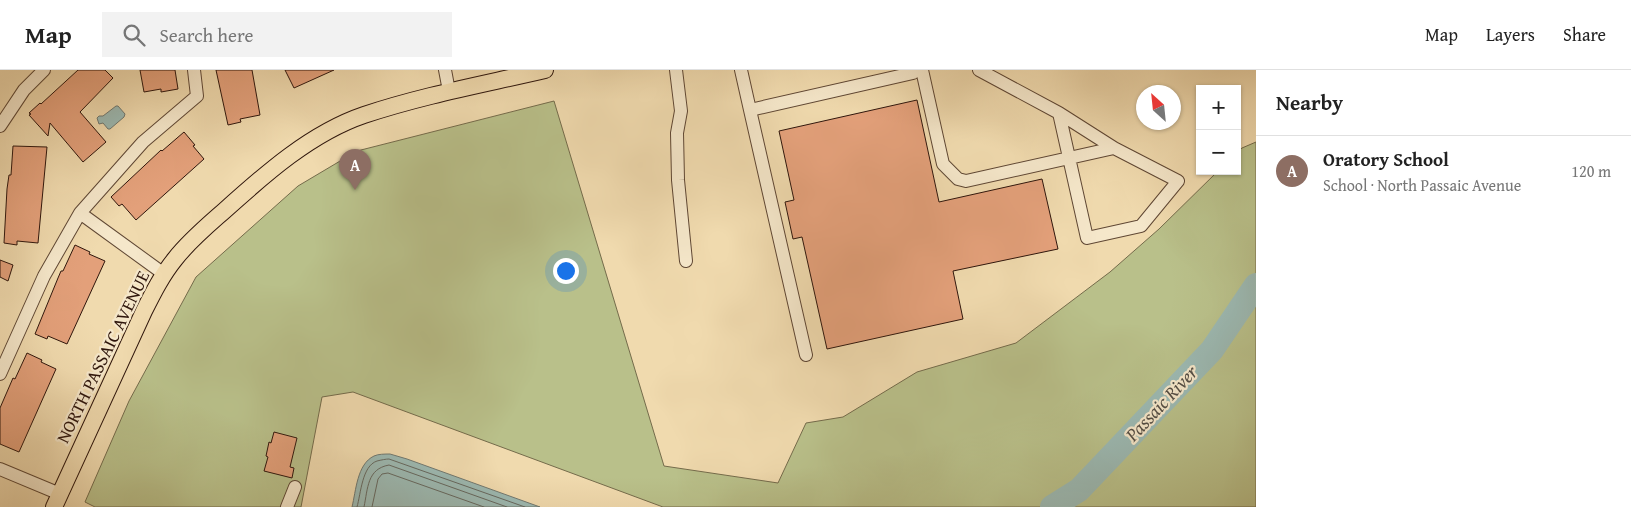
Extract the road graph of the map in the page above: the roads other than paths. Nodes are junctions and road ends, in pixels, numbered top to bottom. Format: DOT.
graph roads {
  1 [pos="44,70"];
  2 [pos="194,70"];
  3 [pos="445,70"];
  4 [pos="545,70"];
  5 [pos="676,70"];
  6 [pos="741,70"];
  7 [pos="917,70"];
  8 [pos="922,70"];
  9 [pos="979,70"];
  10 [pos="449,90"];
  11 [pos="750,110"];
  12 [pos="1059,113"];
  13 [pos="0,126"];
  14 [pos="1114,148"];
  15 [pos="1069,158"];
  16 [pos="80,213"];
  17 [pos="686,261"];
  18 [pos="164,274"];
  19 [pos="806,355"];
  20 [pos="0,374"];
  21 [pos="0,469"];
  22 [pos="295,487"];
  23 [pos="57,500"];
  24 [pos="287,507"];
  1 -- 13 [label="street"];
  2 -- 16 [label="street"];
  3 -- 10 [label="street"];
  4 -- 10 [label="main road, NORTH PASSAIC AVENUE"];
  5 -- 17 [label="street"];
  6 -- 11 [label="street"];
  7 -- 11 [label="street"];
  8 -- 15 [label="street"];
  9 -- 12 [label="street"];
  10 -- 18 [label="main road, NORTH PASSAIC AVENUE"];
  11 -- 19 [label="street"];
  12 -- 14 [label="street"];
  12 -- 15 [label="street"];
  14 -- 15 [label="street"];
  14 -- 15 [label="street"];
  16 -- 18 [label="street"];
  16 -- 20 [label="street"];
  18 -- 23 [label="main road, NORTH PASSAIC AVENUE"];
  21 -- 23 [label="street"];
  22 -- 24 [label="street"];
}
